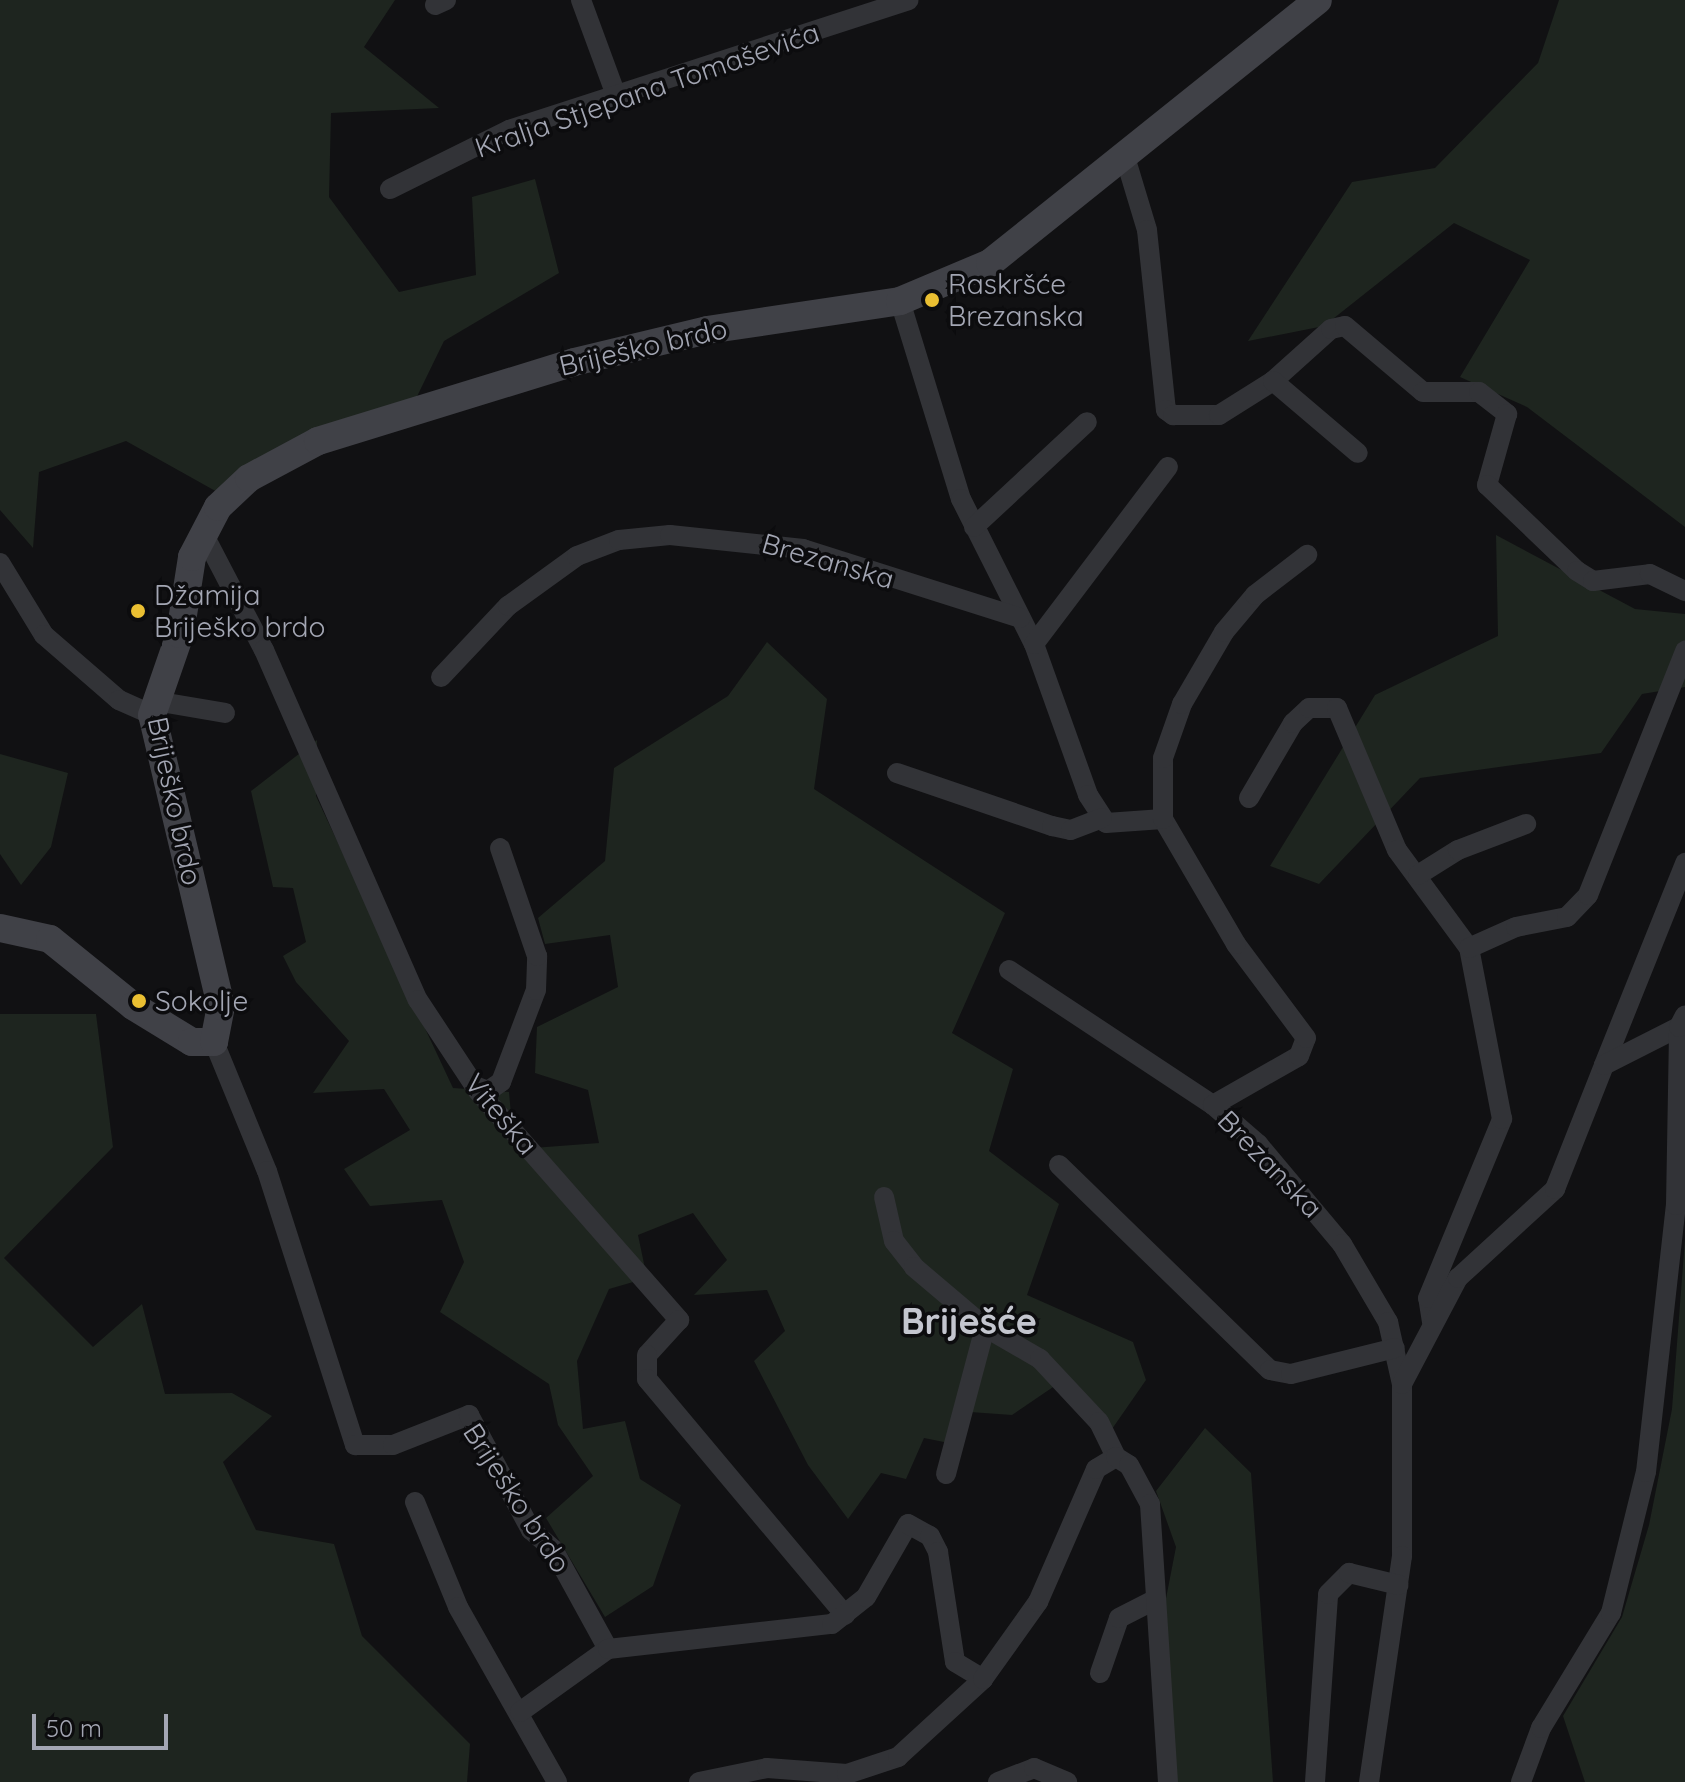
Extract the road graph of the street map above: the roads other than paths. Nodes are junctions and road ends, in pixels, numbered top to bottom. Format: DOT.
graph roads {
  1 [pos="581,0"];
  2 [pos="908,0"];
  3 [pos="1318,0"];
  4 [pos="616,95"];
  5 [pos="1125,157"];
  6 [pos="390,189"];
  7 [pos="900,301"];
  8 [pos="1273,381"];
  9 [pos="1087,422"];
  10 [pos="1358,453"];
  11 [pos="1168,467"];
  12 [pos="974,527"];
  13 [pos="203,533"];
  14 [pos="1307,555"];
  15 [pos="0,563"];
  16 [pos="1685,591"];
  17 [pos="1020,618"];
  18 [pos="1034,644"];
  19 [pos="1685,651"];
  20 [pos="441,677"];
  21 [pos="154,708"];
  22 [pos="225,713"];
  23 [pos="897,773"];
  24 [pos="1249,798"];
  25 [pos="1102,818"];
  26 [pos="1163,819"];
  27 [pos="1526,824"];
  28 [pos="500,848"];
  29 [pos="1685,863"];
  30 [pos="1418,875"];
  31 [pos="0,928"];
  32 [pos="1469,948"];
  33 [pos="1009,970"];
  34 [pos="1682,1021"];
  35 [pos="214,1042"];
  36 [pos="1604,1065"];
  37 [pos="475,1086"];
  38 [pos="1213,1105"];
  39 [pos="1059,1165"];
  40 [pos="884,1197"];
  41 [pos="1432,1322"];
  42 [pos="985,1327"];
  43 [pos="1395,1348"];
  44 [pos="1402,1384"];
  45 [pos="1116,1457"];
  46 [pos="946,1474"];
  47 [pos="415,1502"];
  48 [pos="1399,1585"];
  49 [pos="1153,1601"];
  50 [pos="845,1615"];
  51 [pos="608,1649"];
  52 [pos="1100,1673"];
  53 [pos="983,1679"];
  54 [pos="520,1712"];
  55 [pos="557,1782"];
  56 [pos="699,1782"];
  57 [pos="998,1782"];
  58 [pos="1067,1782"];
  59 [pos="1168,1782"];
  60 [pos="1315,1782"];
  61 [pos="1369,1782"];
  62 [pos="1521,1782"];
  1 -- 4 [label="street"];
  2 -- 4 [label="street, Kralja Stjepana Tomaševića"];
  3 -- 5 [label="street, Briješko brdo"];
  4 -- 6 [label="street, Kralja Stjepana Tomaševića"];
  5 -- 7 [label="street, Briješko brdo"];
  5 -- 8 [label="street"];
  7 -- 12 [label="street"];
  7 -- 13 [label="street, Briješko brdo"];
  8 -- 10 [label="street"];
  8 -- 16 [label="street"];
  9 -- 12 [label="street"];
  11 -- 18 [label="street"];
  12 -- 17 [label="street"];
  13 -- 21 [label="street, Briješko brdo"];
  13 -- 37 [label="street, Viteška"];
  14 -- 26 [label="street"];
  15 -- 21 [label="street"];
  17 -- 18 [label="street"];
  17 -- 20 [label="street, Brezanska"];
  18 -- 25 [label="street"];
  19 -- 32 [label="street"];
  21 -- 22 [label="street"];
  21 -- 35 [label="street, Briješko brdo"];
  23 -- 25 [label="street"];
  24 -- 30 [label="street"];
  25 -- 26 [label="street"];
  26 -- 38 [label="street, Brezanska"];
  27 -- 30 [label="street"];
  28 -- 37 [label="street"];
  29 -- 36 [label="street"];
  30 -- 32 [label="street"];
  31 -- 35 [label="street"];
  32 -- 41 [label="street"];
  33 -- 38 [label="street"];
  34 -- 36 [label="street"];
  34 -- 62 [label="street"];
  35 -- 51 [label="street, Briješko brdo"];
  36 -- 41 [label="street"];
  37 -- 50 [label="street, Viteška"];
  38 -- 43 [label="street, Brezanska"];
  39 -- 43 [label="street"];
  40 -- 42 [label="street"];
  41 -- 44 [label="street"];
  42 -- 45 [label="street"];
  42 -- 46 [label="street"];
  43 -- 44 [label="street, Brezanska"];
  44 -- 48 [label="street, Brezanska"];
  45 -- 49 [label="street"];
  45 -- 53 [label="street"];
  47 -- 54 [label="street"];
  48 -- 60 [label="street"];
  48 -- 61 [label="street, Brezanska"];
  49 -- 52 [label="street"];
  49 -- 59 [label="street"];
  50 -- 51 [label="street"];
  50 -- 53 [label="street"];
  51 -- 54 [label="street"];
  53 -- 56 [label="street"];
  54 -- 55 [label="street"];
  57 -- 58 [label="street"];
}
